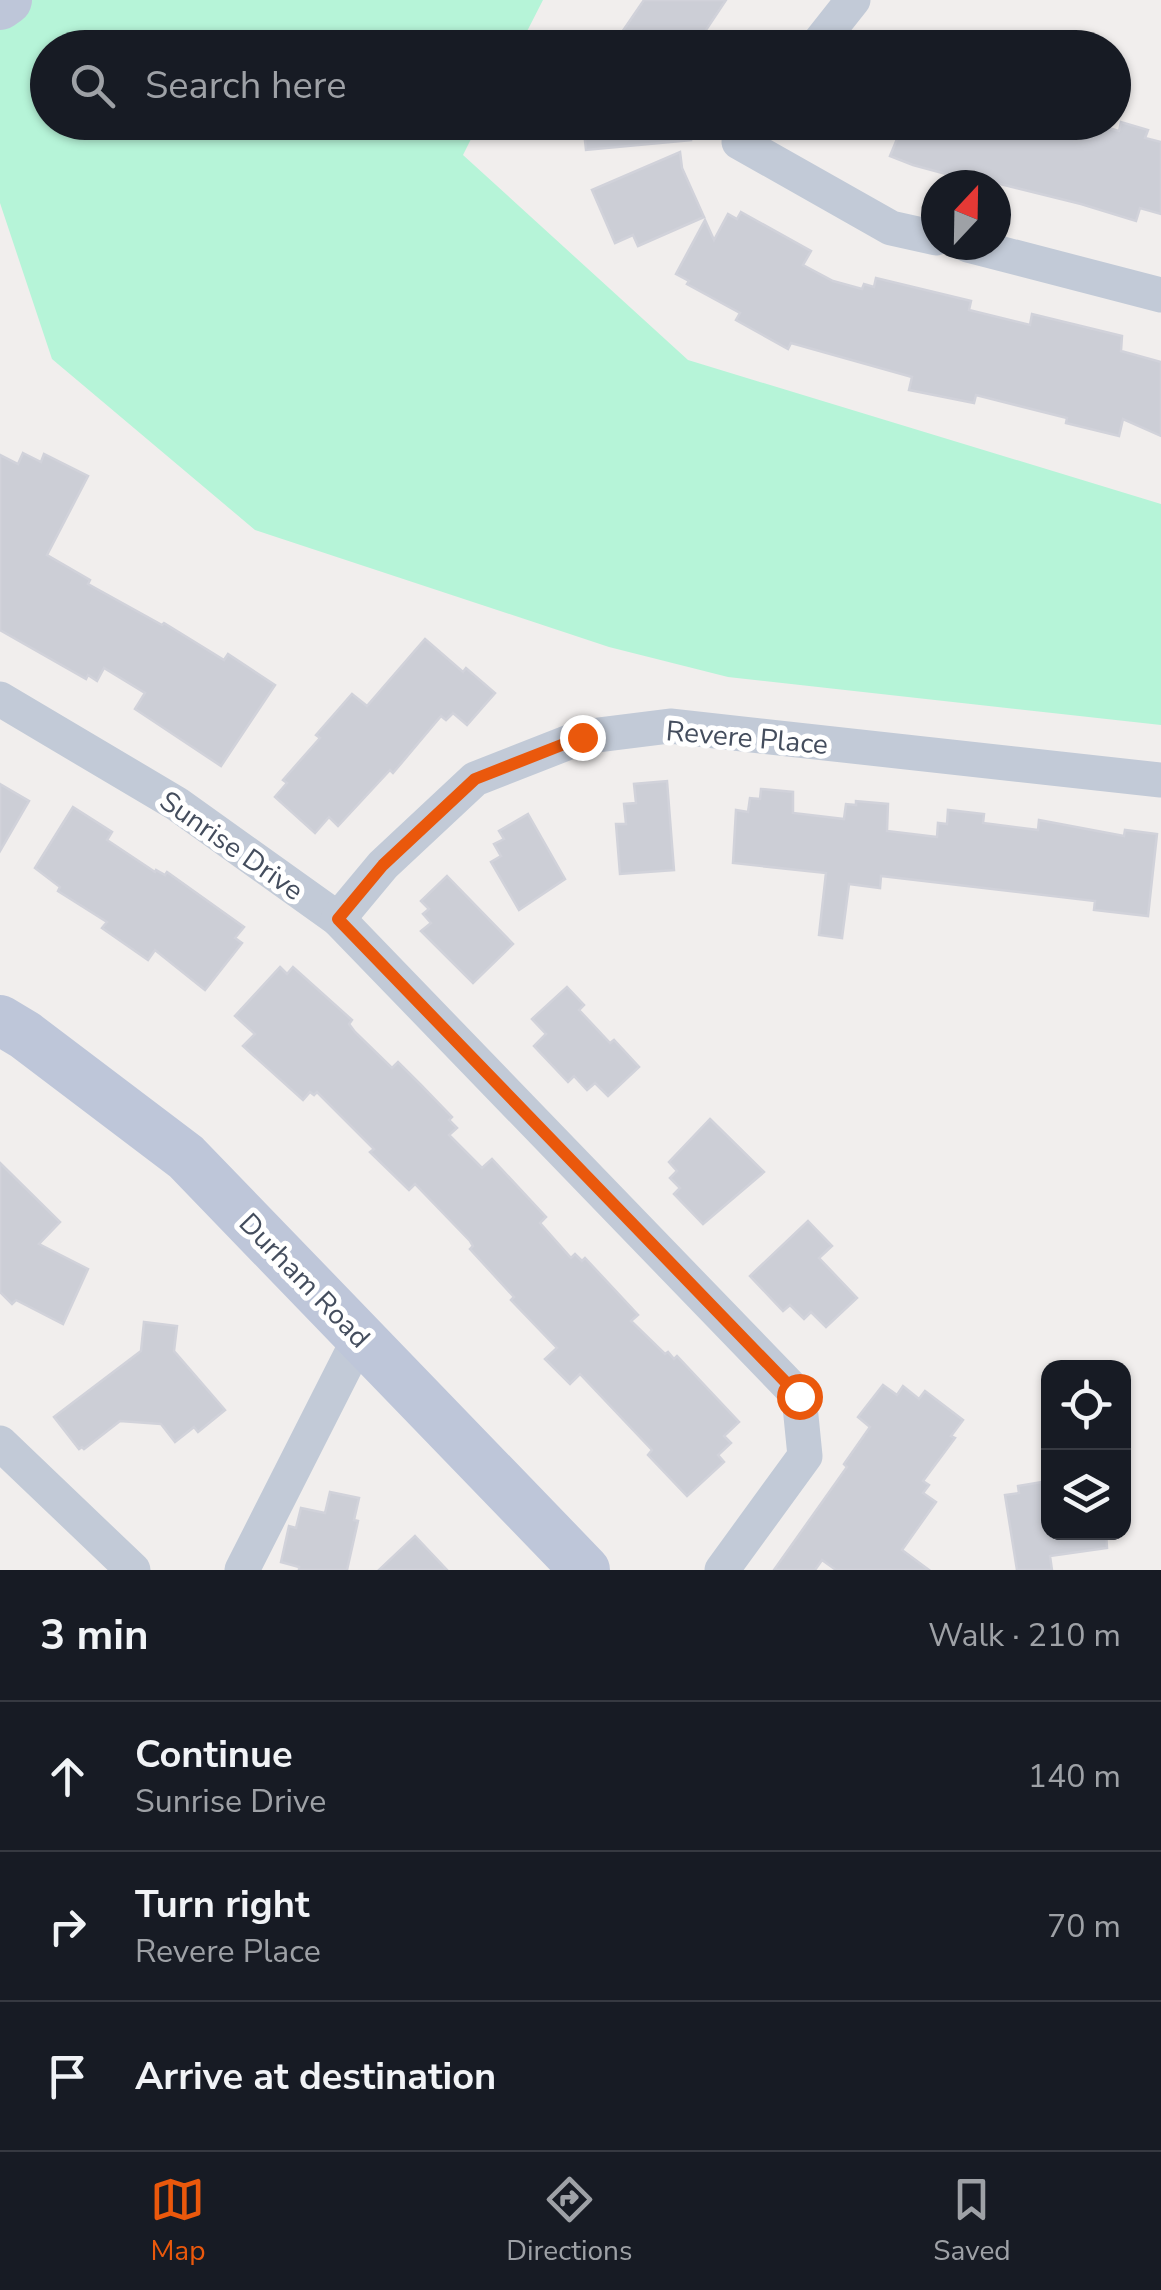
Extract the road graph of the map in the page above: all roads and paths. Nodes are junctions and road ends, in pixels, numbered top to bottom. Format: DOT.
graph roads {
  1 [pos="7,0"];
  2 [pos="853,0"];
  3 [pos="0,5"];
  4 [pos="829,30"];
  5 [pos="759,140"];
  6 [pos="921,235"];
  7 [pos="1011,256"];
  8 [pos="1161,295"];
  9 [pos="0,700"];
  10 [pos="1161,780"];
  11 [pos="338,919"];
  12 [pos="0,1020"];
  13 [pos="360,1337"];
  14 [pos="0,1443"];
  15 [pos="132,1570"];
  16 [pos="242,1570"];
  17 [pos="585,1570"];
  18 [pos="722,1570"];
  1 -- 3 [label="main road"];
  2 -- 4 [label="street"];
  5 -- 6 [label="street"];
  7 -- 8 [label="street"];
  9 -- 11 [label="street, Sunrise Drive"];
  10 -- 11 [label="street, Revere Place"];
  11 -- 18 [label="street, Sunrise Drive"];
  12 -- 13 [label="main road, Durham Road"];
  13 -- 16 [label="street"];
  13 -- 17 [label="main road, Durham Road"];
  14 -- 15 [label="street"];
}
